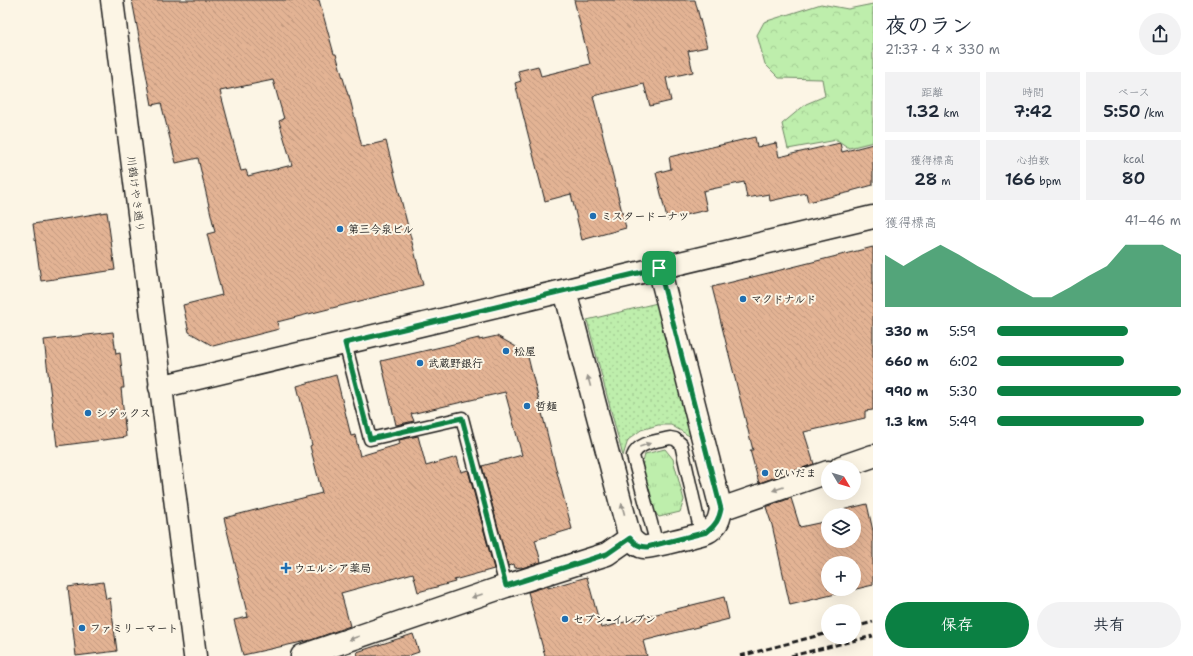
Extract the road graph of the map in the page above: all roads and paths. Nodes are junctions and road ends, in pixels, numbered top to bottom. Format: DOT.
graph roads {
  1 [pos="112,0"];
  2 [pos="873,217"];
  3 [pos="659,268"];
  4 [pos="565,291"];
  5 [pos="345,343"];
  6 [pos="160,387"];
  7 [pos="873,456"];
  8 [pos="861,460"];
  9 [pos="821,474"];
  10 [pos="721,509"];
  11 [pos="701,533"];
  12 [pos="630,538"];
  13 [pos="657,545"];
  14 [pos="506,586"];
  15 [pos="195,656"];
  16 [pos="302,656"];
  1 -- 6 [label="street, 川鶴けやき通り"];
  2 -- 3 [label="street"];
  3 -- 4 [label="street"];
  3 -- 10 [label="street"];
  4 -- 5 [label="street"];
  12 -- 4 [label="street, one-way"];
  5 -- 6 [label="street"];
  5 -- 14 [label="lane"];
  6 -- 15 [label="street, 川鶴けやき通り"];
  7 -- 8 [label="street"];
  9 -- 10 [label="street, one-way"];
  10 -- 11 [label="street"];
  11 -- 13 [label="street"];
  13 -- 11 [label="lane, one-way"];
  12 -- 13 [label="street"];
  12 -- 14 [label="street"];
  14 -- 16 [label="street, one-way"];
}
